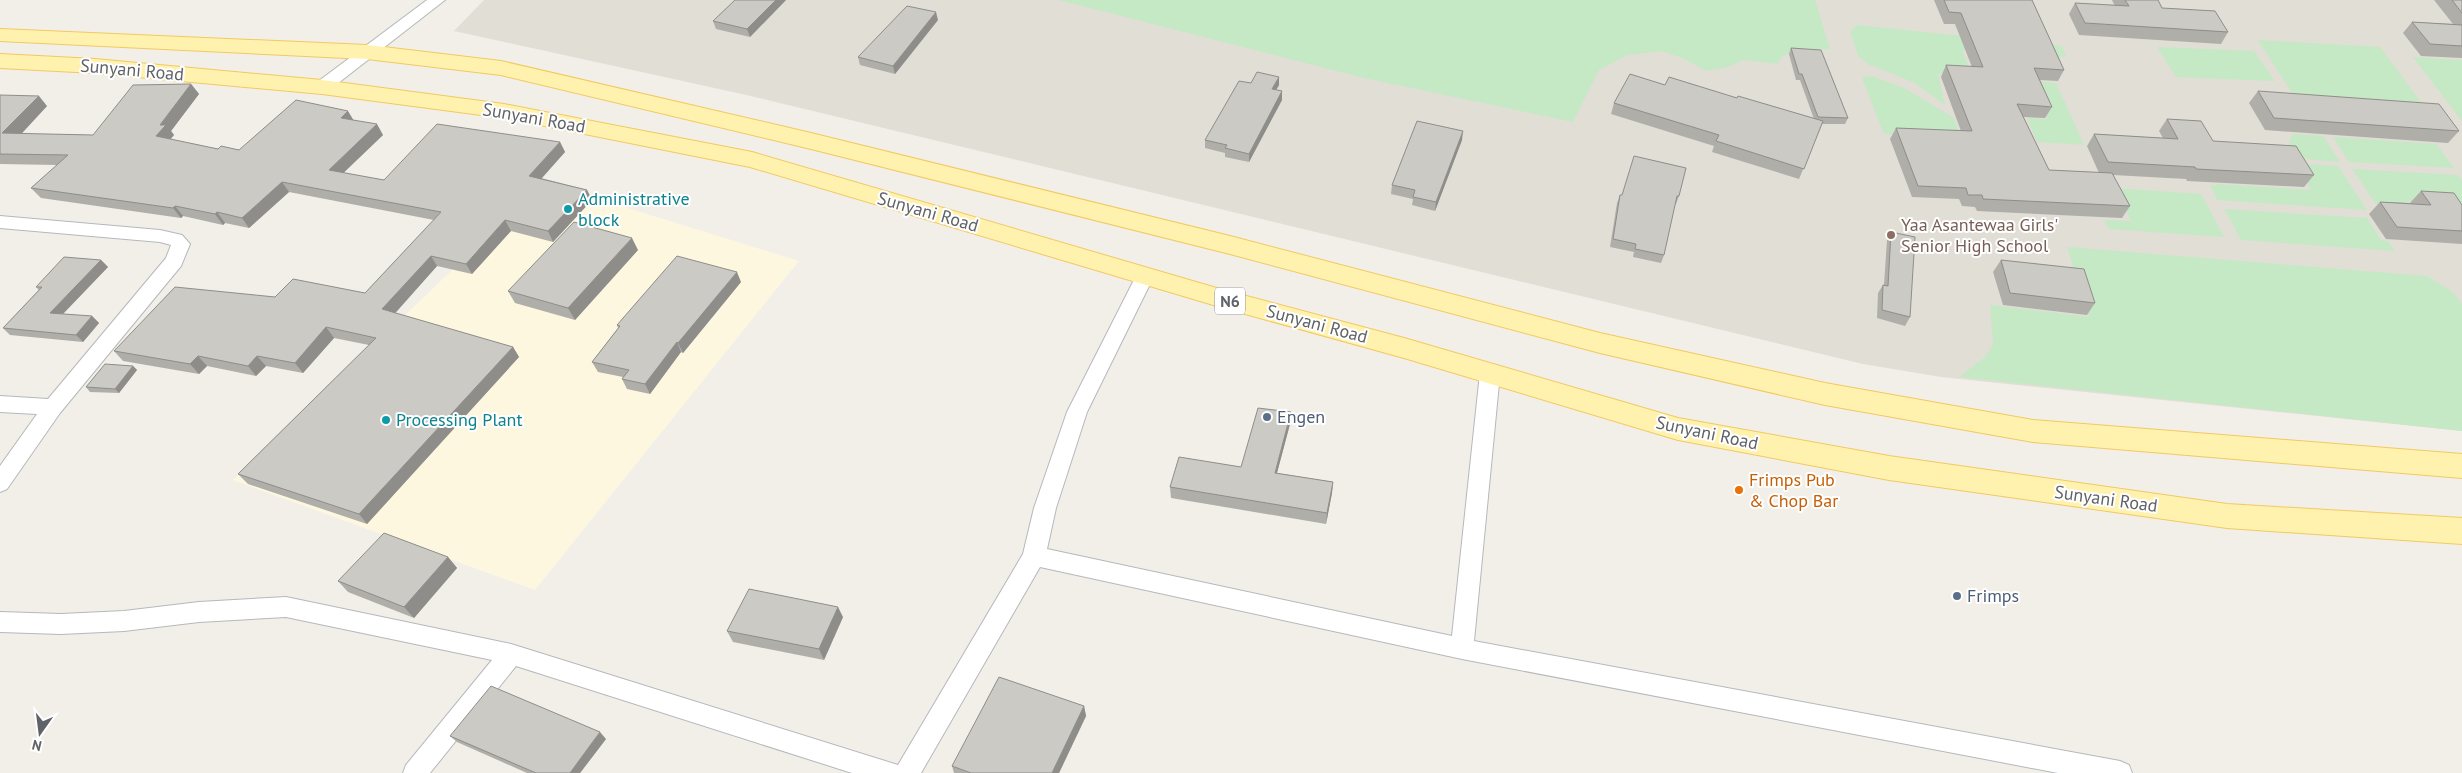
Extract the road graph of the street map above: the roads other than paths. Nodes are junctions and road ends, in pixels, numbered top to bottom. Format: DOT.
graph roads {
  1 [pos="437,0"];
  2 [pos="0,35"];
  3 [pos="367,52"];
  4 [pos="0,61"];
  5 [pos="322,87"];
  6 [pos="0,222"];
  7 [pos="1145,276"];
  8 [pos="1490,373"];
  9 [pos="0,404"];
  10 [pos="53,406"];
  11 [pos="2462,466"];
  12 [pos="0,483"];
  13 [pos="2462,531"];
  14 [pos="1034,556"];
  15 [pos="0,622"];
  16 [pos="1462,648"];
  17 [pos="511,654"];
  18 [pos="416,773"];
  19 [pos="889,773"];
  20 [pos="907,773"];
  21 [pos="2120,773"];
  1 -- 3 [label="street"];
  2 -- 3 [label="main road, Sunyani Road"];
  3 -- 5 [label="street"];
  3 -- 11 [label="main road, Sunyani Road"];
  4 -- 5 [label="main road, Sunyani Road / N6"];
  5 -- 7 [label="main road, Sunyani Road / N6"];
  6 -- 10 [label="street"];
  7 -- 8 [label="main road, Sunyani Road / N6"];
  7 -- 14 [label="street"];
  8 -- 13 [label="main road, Sunyani Road / N6"];
  8 -- 16 [label="street"];
  9 -- 10 [label="street"];
  10 -- 12 [label="street"];
  14 -- 16 [label="street"];
  14 -- 20 [label="street"];
  15 -- 17 [label="street"];
  16 -- 21 [label="street"];
  17 -- 18 [label="street"];
  17 -- 19 [label="street"];
}
